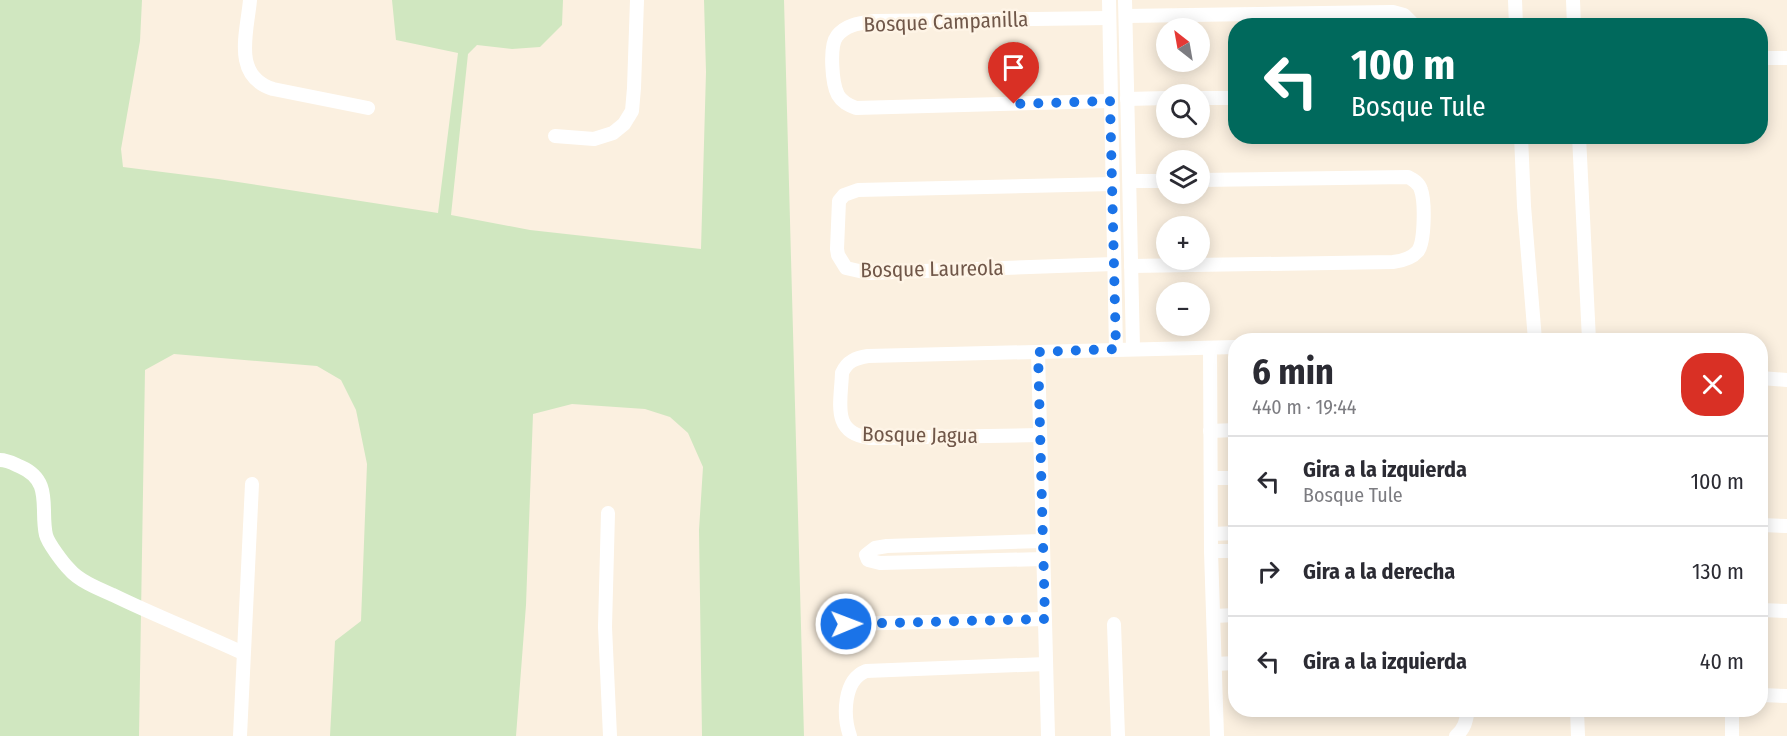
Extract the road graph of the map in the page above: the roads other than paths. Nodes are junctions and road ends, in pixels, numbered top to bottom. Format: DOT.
graph roads {
  1 [pos="250,0"];
  2 [pos="637,0"];
  3 [pos="1108,0"];
  4 [pos="1125,0"];
  5 [pos="1515,0"];
  6 [pos="1574,0"];
  7 [pos="1126,16"];
  8 [pos="1109,18"];
  9 [pos="1407,18"];
  10 [pos="1516,18"];
  11 [pos="1574,18"];
  12 [pos="1768,58"];
  13 [pos="1787,58"];
  14 [pos="1210,98"];
  15 [pos="1228,98"];
  16 [pos="1127,99"];
  17 [pos="1156,99"];
  18 [pos="1110,101"];
  19 [pos="368,108"];
  20 [pos="555,136"];
  21 [pos="1521,144"];
  22 [pos="1579,144"];
  23 [pos="1210,180"];
  24 [pos="1130,181"];
  25 [pos="1156,181"];
  26 [pos="1113,184"];
  27 [pos="1114,264"];
  28 [pos="1131,266"];
  29 [pos="1534,333"];
  30 [pos="1589,333"];
  31 [pos="1228,347"];
  32 [pos="1133,348"];
  33 [pos="1210,348"];
  34 [pos="1116,349"];
  35 [pos="1038,352"];
  36 [pos="1768,379"];
  37 [pos="1787,380"];
  38 [pos="1228,430"];
  39 [pos="1210,431"];
  40 [pos="1041,435"];
  41 [pos="0,460"];
  42 [pos="1210,478"];
  43 [pos="1228,478"];
  44 [pos="252,484"];
  45 [pos="608,513"];
  46 [pos="1768,525"];
  47 [pos="1787,526"];
  48 [pos="1228,533"];
  49 [pos="1212,534"];
  50 [pos="1043,541"];
  51 [pos="1211,551"];
  52 [pos="1228,551"];
  53 [pos="1043,559"];
  54 [pos="1768,610"];
  55 [pos="1787,611"];
  56 [pos="1228,615"];
  57 [pos="1214,616"];
  58 [pos="1045,619"];
  59 [pos="846,624"];
  60 [pos="1114,624"];
  61 [pos="243,653"];
  62 [pos="1228,663"];
  63 [pos="1046,664"];
  64 [pos="1215,664"];
  65 [pos="1768,695"];
  66 [pos="1787,696"];
  67 [pos="1467,717"];
  68 [pos="1577,717"];
  69 [pos="1732,717"];
  70 [pos="240,736"];
  71 [pos="610,736"];
  72 [pos="850,736"];
  73 [pos="1048,736"];
  74 [pos="1119,736"];
  75 [pos="1217,736"];
  76 [pos="1456,736"];
  77 [pos="1578,736"];
  78 [pos="1732,736"];
  1 -- 19 [label="street"];
  2 -- 20 [label="street"];
  3 -- 8 [label="street"];
  4 -- 7 [label="street"];
  5 -- 10 [label="street"];
  6 -- 11 [label="street"];
  7 -- 9 [label="street"];
  7 -- 16 [label="street"];
  8 -- 18 [label="street"];
  8 -- 18 [label="street, Bosque Campanilla"];
  12 -- 13 [label="street"];
  14 -- 15 [label="street"];
  16 -- 17 [label="street"];
  16 -- 24 [label="street"];
  18 -- 26 [label="street"];
  21 -- 29 [label="street"];
  22 -- 30 [label="street"];
  23 -- 28 [label="street"];
  24 -- 25 [label="street"];
  24 -- 28 [label="street"];
  26 -- 27 [label="street"];
  26 -- 27 [label="street, Bosque Laureola"];
  27 -- 34 [label="street"];
  28 -- 32 [label="street"];
  31 -- 33 [label="street"];
  32 -- 33 [label="street, Bosque Jagua"];
  32 -- 34 [label="street, Bosque Jagua"];
  33 -- 39 [label="street"];
  34 -- 35 [label="street, Bosque Jagua"];
  35 -- 40 [label="street"];
  35 -- 40 [label="street, Bosque Jagua"];
  36 -- 37 [label="street"];
  38 -- 39 [label="street"];
  39 -- 42 [label="street"];
  40 -- 50 [label="street"];
  41 -- 61 [label="street"];
  42 -- 43 [label="street"];
  42 -- 49 [label="street"];
  44 -- 61 [label="street"];
  45 -- 71 [label="street"];
  46 -- 47 [label="street"];
  48 -- 49 [label="street"];
  49 -- 51 [label="street"];
  50 -- 53 [label="street"];
  50 -- 53 [label="street"];
  51 -- 52 [label="street"];
  51 -- 57 [label="street"];
  53 -- 58 [label="street"];
  54 -- 55 [label="street"];
  56 -- 57 [label="street"];
  57 -- 64 [label="street"];
  58 -- 59 [label="street"];
  58 -- 63 [label="street"];
  60 -- 74 [label="street"];
  61 -- 70 [label="street"];
  62 -- 64 [label="street"];
  63 -- 72 [label="street"];
  63 -- 73 [label="street"];
  64 -- 75 [label="street"];
  65 -- 66 [label="street"];
  67 -- 76 [label="street"];
  68 -- 77 [label="street"];
  69 -- 78 [label="street"];
}
